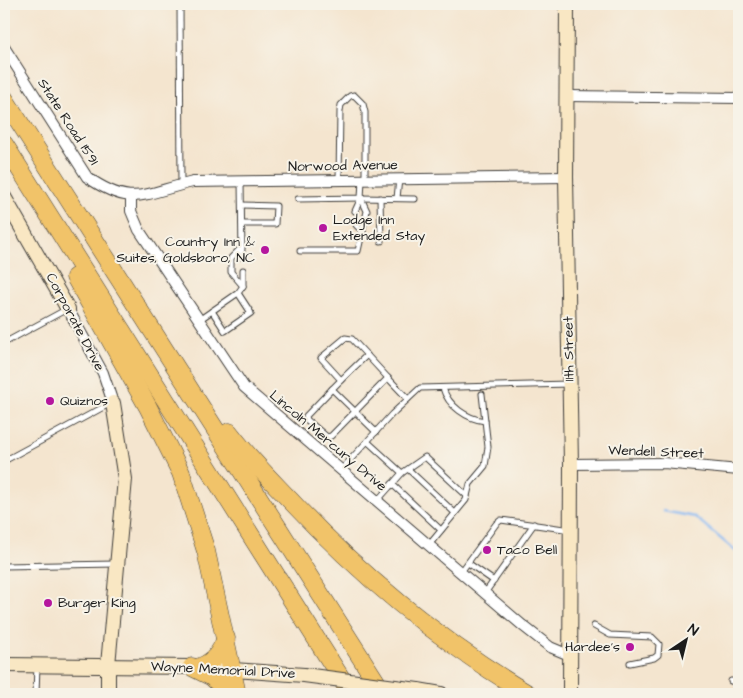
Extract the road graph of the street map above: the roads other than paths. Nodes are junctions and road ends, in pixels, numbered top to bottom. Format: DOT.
graph roads {
  1 [pos="180,4"];
  2 [pos="566,4"];
  3 [pos="4,47"];
  4 [pos="567,96"];
  5 [pos="4,98"];
  6 [pos="739,98"];
  7 [pos="4,144"];
  8 [pos="19,167"];
  9 [pos="566,177"];
  10 [pos="399,179"];
  11 [pos="339,180"];
  12 [pos="363,180"];
  13 [pos="241,182"];
  14 [pos="182,185"];
  15 [pos="126,196"];
  16 [pos="4,197"];
  17 [pos="361,198"];
  18 [pos="380,198"];
  19 [pos="397,198"];
  20 [pos="298,199"];
  21 [pos="415,199"];
  22 [pos="242,205"];
  23 [pos="355,211"];
  24 [pos="356,221"];
  25 [pos="242,224"];
  26 [pos="363,232"];
  27 [pos="381,241"];
  28 [pos="242,247"];
  29 [pos="300,250"];
  30 [pos="242,257"];
  31 [pos="242,270"];
  32 [pos="243,286"];
  33 [pos="238,292"];
  34 [pos="68,308"];
  35 [pos="212,311"];
  36 [pos="199,320"];
  37 [pos="154,333"];
  38 [pos="4,343"];
  39 [pos="367,355"];
  40 [pos="388,378"];
  41 [pos="341,380"];
  42 [pos="570,384"];
  43 [pos="332,388"];
  44 [pos="443,388"];
  45 [pos="482,394"];
  46 [pos="408,399"];
  47 [pos="113,402"];
  48 [pos="354,411"];
  49 [pos="485,421"];
  50 [pos="376,432"];
  51 [pos="368,442"];
  52 [pos="4,461"];
  53 [pos="571,464"];
  54 [pos="341,470"];
  55 [pos="409,470"];
  56 [pos="739,470"];
  57 [pos="402,473"];
  58 [pos="392,484"];
  59 [pos="467,496"];
  60 [pos="376,501"];
  61 [pos="455,513"];
  62 [pos="534,524"];
  63 [pos="442,530"];
  64 [pos="571,530"];
  65 [pos="428,546"];
  66 [pos="468,563"];
  67 [pos="116,564"];
  68 [pos="4,566"];
  69 [pos="461,573"];
  70 [pos="494,581"];
  71 [pos="485,593"];
  72 [pos="594,626"];
  73 [pos="226,638"];
  74 [pos="569,656"];
  75 [pos="630,663"];
  76 [pos="4,664"];
  77 [pos="37,665"];
  78 [pos="108,666"];
  79 [pos="194,667"];
  80 [pos="233,669"];
  81 [pos="731,681"];
  82 [pos="739,683"];
  83 [pos="36,694"];
  84 [pos="108,694"];
  85 [pos="230,694"];
  86 [pos="237,694"];
  87 [pos="351,694"];
  88 [pos="384,694"];
  89 [pos="441,694"];
  90 [pos="528,694"];
  91 [pos="570,694"];
  1 -- 14 [label="lane"];
  2 -- 4 [label="street, 11th Street"];
  3 -- 15 [label="street, State Road 1591"];
  4 -- 6 [label="street"];
  4 -- 9 [label="street, 11th Street"];
  5 -- 37 [label="highway"];
  7 -- 8 [label="highway"];
  8 -- 73 [label="highway"];
  8 -- 87 [label="highway"];
  9 -- 10 [label="street, Norwood Avenue"];
  9 -- 42 [label="street, 11th Street"];
  10 -- 12 [label="street, Norwood Avenue"];
  10 -- 19 [label="lane"];
  11 -- 12 [label="street, Norwood Avenue"];
  11 -- 12 [label="lane"];
  11 -- 13 [label="street, Norwood Avenue"];
  12 -- 17 [label="lane"];
  13 -- 14 [label="street, Norwood Avenue"];
  13 -- 22 [label="lane"];
  14 -- 15 [label="street, Norwood Avenue"];
  15 -- 36 [label="street, Lincoln Mercury Drive"];
  16 -- 34 [label="street, Corporate Drive"];
  17 -- 18 [label="lane"];
  17 -- 20 [label="lane"];
  17 -- 23 [label="lane"];
  17 -- 26 [label="lane"];
  18 -- 19 [label="lane"];
  18 -- 27 [label="lane"];
  19 -- 21 [label="lane"];
  22 -- 25 [label="lane"];
  22 -- 25 [label="lane"];
  24 -- 26 [label="lane"];
  25 -- 28 [label="lane"];
  26 -- 29 [label="lane"];
  28 -- 30 [label="lane"];
  28 -- 32 [label="lane"];
  31 -- 32 [label="lane"];
  32 -- 33 [label="lane"];
  33 -- 35 [label="lane"];
  33 -- 35 [label="lane"];
  34 -- 38 [label="lane"];
  34 -- 47 [label="street, Corporate Drive"];
  35 -- 36 [label="lane"];
  36 -- 54 [label="street, Lincoln Mercury Drive"];
  37 -- 88 [label="highway"];
  37 -- 90 [label="highway"];
  39 -- 40 [label="lane"];
  39 -- 41 [label="lane"];
  39 -- 41 [label="lane"];
  40 -- 46 [label="lane"];
  40 -- 48 [label="lane"];
  41 -- 43 [label="lane"];
  42 -- 44 [label="lane"];
  42 -- 53 [label="street, 11th Street"];
  43 -- 48 [label="lane"];
  43 -- 48 [label="lane"];
  44 -- 46 [label="lane"];
  44 -- 49 [label="lane"];
  45 -- 49 [label="lane"];
  46 -- 50 [label="lane"];
  47 -- 52 [label="lane"];
  47 -- 67 [label="street, Corporate Drive"];
  48 -- 50 [label="lane"];
  49 -- 59 [label="lane"];
  50 -- 51 [label="lane"];
  51 -- 54 [label="lane"];
  51 -- 57 [label="lane"];
  53 -- 56 [label="street, Wendell Street"];
  53 -- 64 [label="street, 11th Street"];
  54 -- 60 [label="street, Lincoln Mercury Drive"];
  55 -- 57 [label="lane"];
  55 -- 59 [label="lane"];
  55 -- 61 [label="lane"];
  57 -- 58 [label="lane"];
  58 -- 60 [label="lane"];
  58 -- 63 [label="lane"];
  59 -- 61 [label="lane"];
  60 -- 65 [label="street, Lincoln Mercury Drive"];
  61 -- 63 [label="lane"];
  62 -- 64 [label="lane"];
  62 -- 66 [label="lane"];
  62 -- 70 [label="lane"];
  63 -- 65 [label="lane"];
  64 -- 74 [label="street, 11th Street"];
  65 -- 69 [label="street, Lincoln Mercury Drive"];
  66 -- 69 [label="lane"];
  66 -- 70 [label="lane"];
  67 -- 68 [label="lane"];
  67 -- 78 [label="street, Corporate Drive"];
  69 -- 71 [label="street, Lincoln Mercury Drive"];
  70 -- 71 [label="lane"];
  71 -- 74 [label="street, Lincoln Mercury Drive"];
  72 -- 75 [label="lane"];
  73 -- 79 [label="highway"];
  73 -- 80 [label="highway"];
  74 -- 91 [label="street, 11th Street"];
  76 -- 77 [label="street, Wayne Memorial Drive"];
  77 -- 78 [label="street, Wayne Memorial Drive"];
  77 -- 83 [label="lane"];
  78 -- 79 [label="street, Wayne Memorial Drive"];
  78 -- 84 [label="street, Corporate Drive"];
  79 -- 80 [label="street, Wayne Memorial Drive"];
  79 -- 85 [label="highway"];
  80 -- 86 [label="highway"];
  80 -- 89 [label="street, Wayne Memorial Drive, bridge"];
  81 -- 82 [label="lane"];
}
